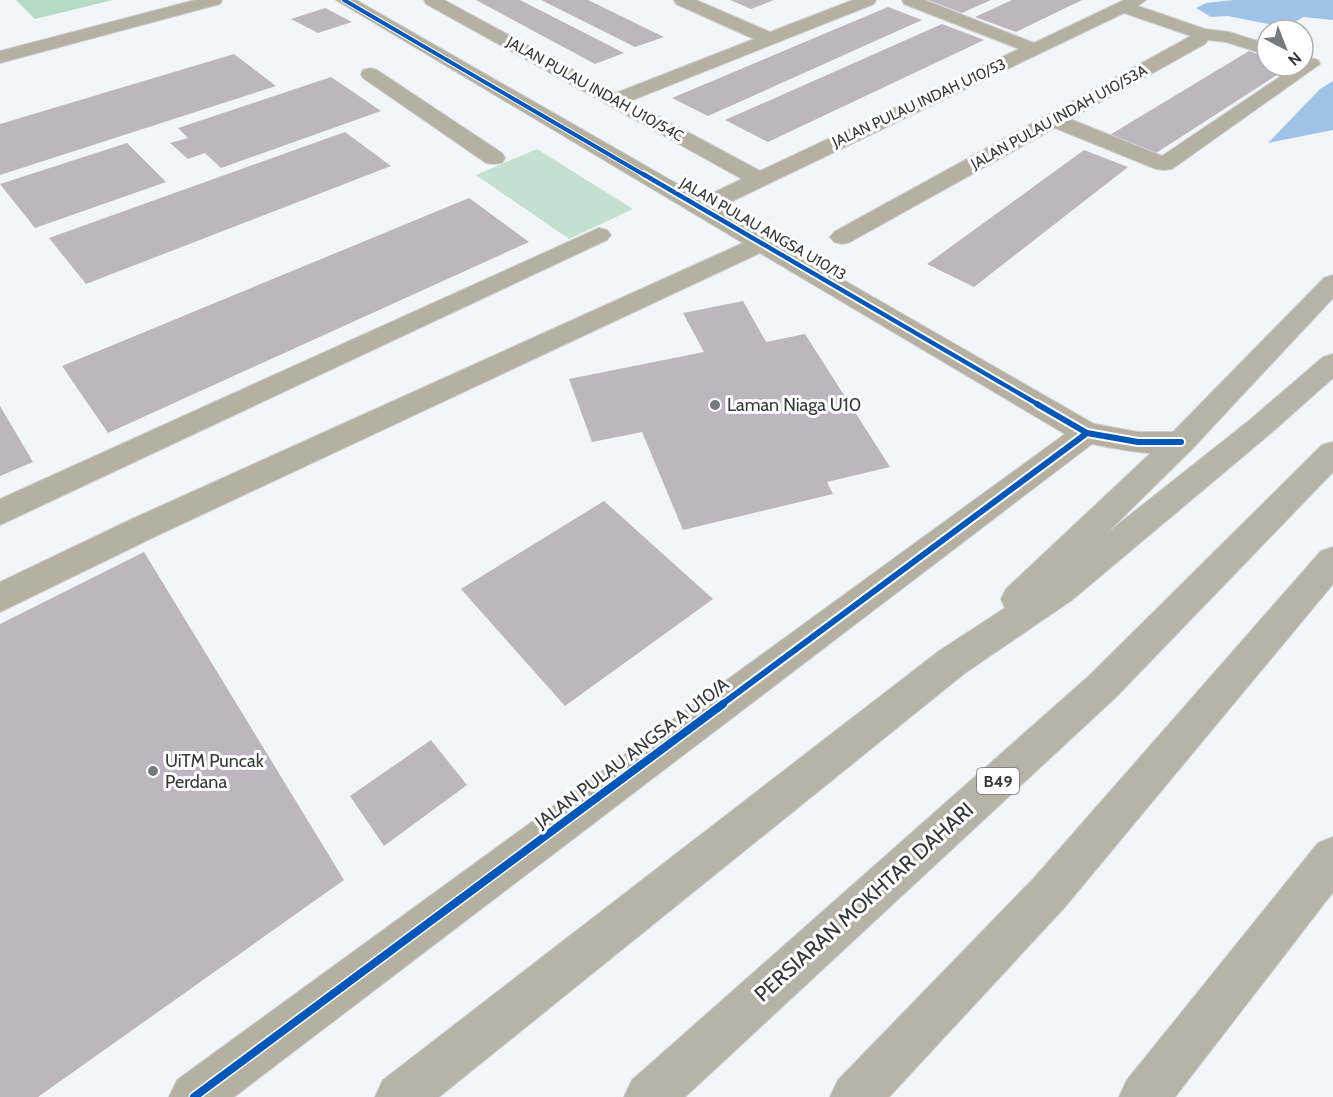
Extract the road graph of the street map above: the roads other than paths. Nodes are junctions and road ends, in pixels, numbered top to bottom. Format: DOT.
graph roads {
  1 [pos="148,0"];
  2 [pos="214,0"];
  3 [pos="344,0"];
  4 [pos="432,0"];
  5 [pos="682,0"];
  6 [pos="868,0"];
  7 [pos="910,0"];
  8 [pos="1130,4"];
  9 [pos="105,11"];
  10 [pos="1201,34"];
  11 [pos="6,37"];
  12 [pos="770,39"];
  13 [pos="1255,46"];
  14 [pos="1034,49"];
  15 [pos="19,51"];
  16 [pos="0,57"];
  17 [pos="370,74"];
  18 [pos="1290,78"];
  19 [pos="615,100"];
  20 [pos="1054,120"];
  21 [pos="494,158"];
  22 [pos="758,179"];
  23 [pos="702,207"];
  24 [pos="599,235"];
  25 [pos="842,237"];
  26 [pos="763,243"];
  27 [pos="1333,283"];
  28 [pos="1333,363"];
  29 [pos="1087,433"];
  30 [pos="1181,442"];
  31 [pos="1333,453"];
  32 [pos="0,513"];
  33 [pos="1333,560"];
  34 [pos="0,598"];
  35 [pos="952,662"];
  36 [pos="1333,858"];
  37 [pos="194,1097"];
  38 [pos="400,1097"];
  39 [pos="649,1097"];
  40 [pos="855,1097"];
  41 [pos="1144,1097"];
  1 -- 9 [label="street"];
  2 -- 15 [label="street"];
  3 -- 23 [label="street, JALAN PULAU ANGSA U10/13"];
  4 -- 19 [label="street, JALAN PULAU INDAH U10/54C"];
  5 -- 12 [label="street"];
  6 -- 12 [label="street"];
  7 -- 14 [label="street"];
  8 -- 10 [label="street"];
  8 -- 14 [label="street, JALAN PULAU INDAH U10/53"];
  10 -- 13 [label="street"];
  10 -- 20 [label="street, JALAN PULAU INDAH U10/53A"];
  11 -- 15 [label="street"];
  12 -- 19 [label="street"];
  14 -- 22 [label="street, JALAN PULAU INDAH U10/53"];
  15 -- 16 [label="street"];
  17 -- 21 [label="street"];
  18 -- 20 [label="street"];
  19 -- 22 [label="street, JALAN PULAU INDAH U10/54C"];
  20 -- 25 [label="street, JALAN PULAU INDAH U10/53A"];
  22 -- 23 [label="street, JALAN PULAU INDAH U10/53"];
  23 -- 26 [label="street, JALAN PULAU ANGSA U10/13"];
  24 -- 32 [label="street"];
  26 -- 29 [label="street, JALAN PULAU ANGSA U10/13"];
  26 -- 34 [label="street"];
  27 -- 30 [label="main road"];
  28 -- 35 [label="main road"];
  29 -- 30 [label="street, JALAN PULAU ANGSA U10/13"];
  29 -- 37 [label="street, JALAN PULAU ANGSA A U10/A"];
  30 -- 35 [label="main road"];
  31 -- 39 [label="main road, PERSIARAN MOKHTAR DAHARI / B49"];
  33 -- 40 [label="main road"];
  35 -- 38 [label="main road"];
  36 -- 41 [label="main road"];
}
